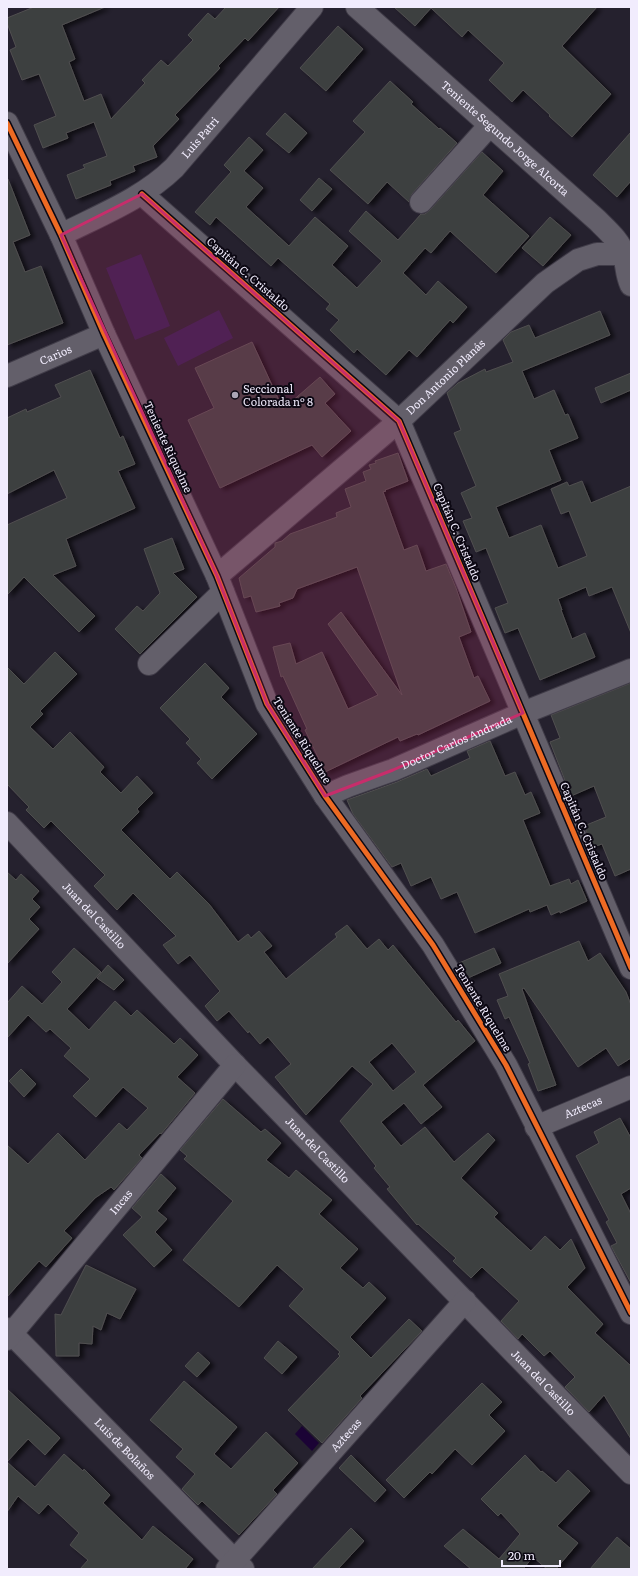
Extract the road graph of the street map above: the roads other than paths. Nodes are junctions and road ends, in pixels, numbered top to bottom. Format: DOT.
graph roads {
  1 [pos="312,7"];
  2 [pos="357,7"];
  3 [pos="7,123"];
  4 [pos="490,125"];
  5 [pos="142,194"];
  6 [pos="421,202"];
  7 [pos="61,235"];
  8 [pos="627,254"];
  9 [pos="631,285"];
  10 [pos="104,334"];
  11 [pos="7,376"];
  12 [pos="399,421"];
  13 [pos="220,584"];
  14 [pos="149,664"];
  15 [pos="631,670"];
  16 [pos="523,713"];
  17 [pos="325,796"];
  18 [pos="8,828"];
  19 [pos="631,968"];
  20 [pos="235,1065"];
  21 [pos="631,1087"];
  22 [pos="536,1127"];
  23 [pos="465,1301"];
  24 [pos="631,1313"];
  25 [pos="9,1334"];
  26 [pos="631,1473"];
  27 [pos="235,1566"];
  1 -- 5 [label="street, Luis Patri"];
  2 -- 4 [label="street, Teniente Segundo Jorge Alcorta"];
  3 -- 7 [label="street, Teniente Riquelme"];
  4 -- 6 [label="street"];
  4 -- 8 [label="street, Teniente Segundo Jorge Alcorta"];
  5 -- 7 [label="street, Luis Patri"];
  5 -- 12 [label="street, Capitán C. Cristaldo"];
  7 -- 10 [label="street, Teniente Riquelme"];
  8 -- 9 [label="street, Teniente Segundo Jorge Alcorta"];
  8 -- 12 [label="street, Don Antonio Planás"];
  10 -- 11 [label="street, Carios"];
  10 -- 13 [label="street, Teniente Riquelme"];
  12 -- 13 [label="street, Don Antonio Planás"];
  12 -- 16 [label="street, Capitán C. Cristaldo"];
  13 -- 14 [label="street, Don Antonio Planás"];
  13 -- 17 [label="street, Teniente Riquelme"];
  15 -- 16 [label="street, Doctor Carlos Andrada"];
  16 -- 17 [label="street, Doctor Carlos Andrada"];
  16 -- 19 [label="street, Capitán C. Cristaldo"];
  17 -- 22 [label="street, Teniente Riquelme"];
  18 -- 20 [label="street, Juan del Castillo"];
  20 -- 23 [label="street, Juan del Castillo"];
  20 -- 25 [label="street, Incas"];
  21 -- 22 [label="street, Aztecas"];
  22 -- 24 [label="street, Teniente Riquelme"];
  23 -- 26 [label="street, Juan del Castillo"];
  23 -- 27 [label="street, Aztecas"];
  25 -- 27 [label="street, Luis de Bolaños"];
}
